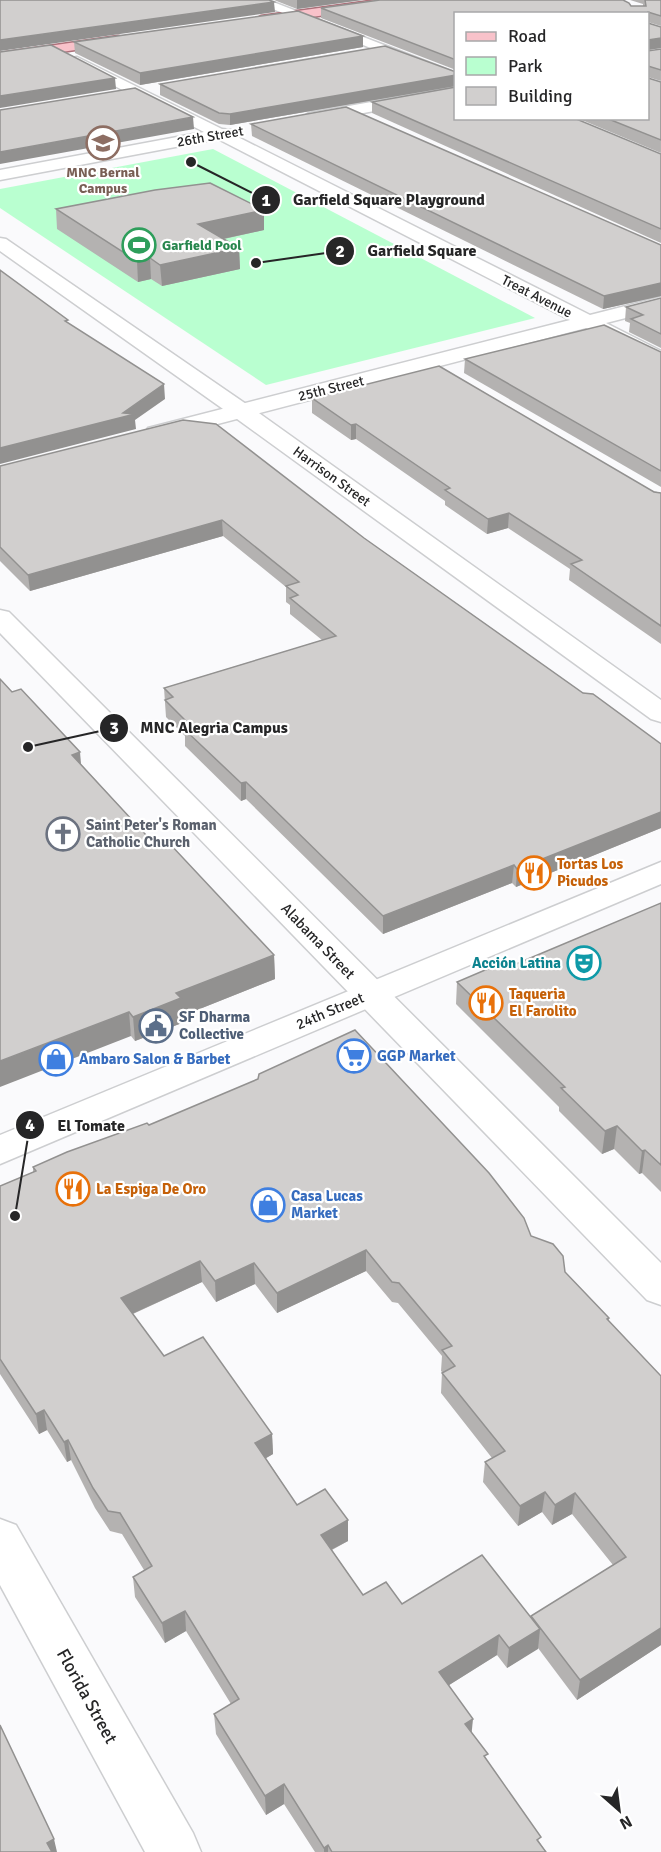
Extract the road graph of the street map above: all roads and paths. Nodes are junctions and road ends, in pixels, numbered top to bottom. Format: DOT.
graph roads {
  1 [pos="256,0"];
  2 [pos="349,0"];
  3 [pos="405,0"];
  4 [pos="280,10"];
  5 [pos="299,15"];
  6 [pos="0,48"];
  7 [pos="54,50"];
  8 [pos="384,50"];
  9 [pos="360,54"];
  10 [pos="0,57"];
  11 [pos="454,77"];
  12 [pos="166,87"];
  13 [pos="454,91"];
  14 [pos="137,92"];
  15 [pos="113,96"];
  16 [pos="348,111"];
  17 [pos="295,121"];
  18 [pos="373,122"];
  19 [pos="252,128"];
  20 [pos="220,134"];
  21 [pos="0,175"];
  22 [pos="0,243"];
  23 [pos="661,303"];
  24 [pos="588,322"];
  25 [pos="661,359"];
  26 [pos="428,363"];
  27 [pos="456,379"];
  28 [pos="241,411"];
  29 [pos="139,438"];
  30 [pos="0,618"];
  31 [pos="661,713"];
  32 [pos="661,872"];
  33 [pos="370,994"];
  34 [pos="0,1150"];
  35 [pos="661,1289"];
  36 [pos="0,1540"];
  37 [pos="174,1852"];
  1 -- 4 [label="street"];
  2 -- 4 [label="main road"];
  3 -- 5 [label="main road"];
  4 -- 5 [label="street"];
  4 -- 5 [label="main road"];
  5 -- 8 [label="street"];
  6 -- 7 [label="main road"];
  7 -- 10 [label="main road"];
  7 -- 14 [label="street, Treat Avenue"];
  8 -- 9 [label="street"];
  8 -- 11 [label="street"];
  12 -- 14 [label="street"];
  13 -- 16 [label="street"];
  14 -- 15 [label="street"];
  14 -- 20 [label="street, Treat Avenue"];
  16 -- 17 [label="street"];
  16 -- 18 [label="street"];
  19 -- 20 [label="street, 26th Street"];
  20 -- 21 [label="street, 26th Street"];
  20 -- 24 [label="street, Treat Avenue"];
  22 -- 28 [label="street, Harrison Street"];
  23 -- 24 [label="street, 25th Street"];
  24 -- 25 [label="street, Treat Avenue"];
  24 -- 26 [label="street, 25th Street"];
  26 -- 27 [label="street"];
  26 -- 28 [label="street, 25th Street"];
  28 -- 29 [label="street, 25th Street"];
  28 -- 31 [label="street, Harrison Street"];
  30 -- 33 [label="street, Alabama Street"];
  32 -- 33 [label="street, 24th Street"];
  33 -- 34 [label="street, 24th Street"];
  33 -- 35 [label="street, Alabama Street"];
  36 -- 37 [label="street, Florida Street"];
}
